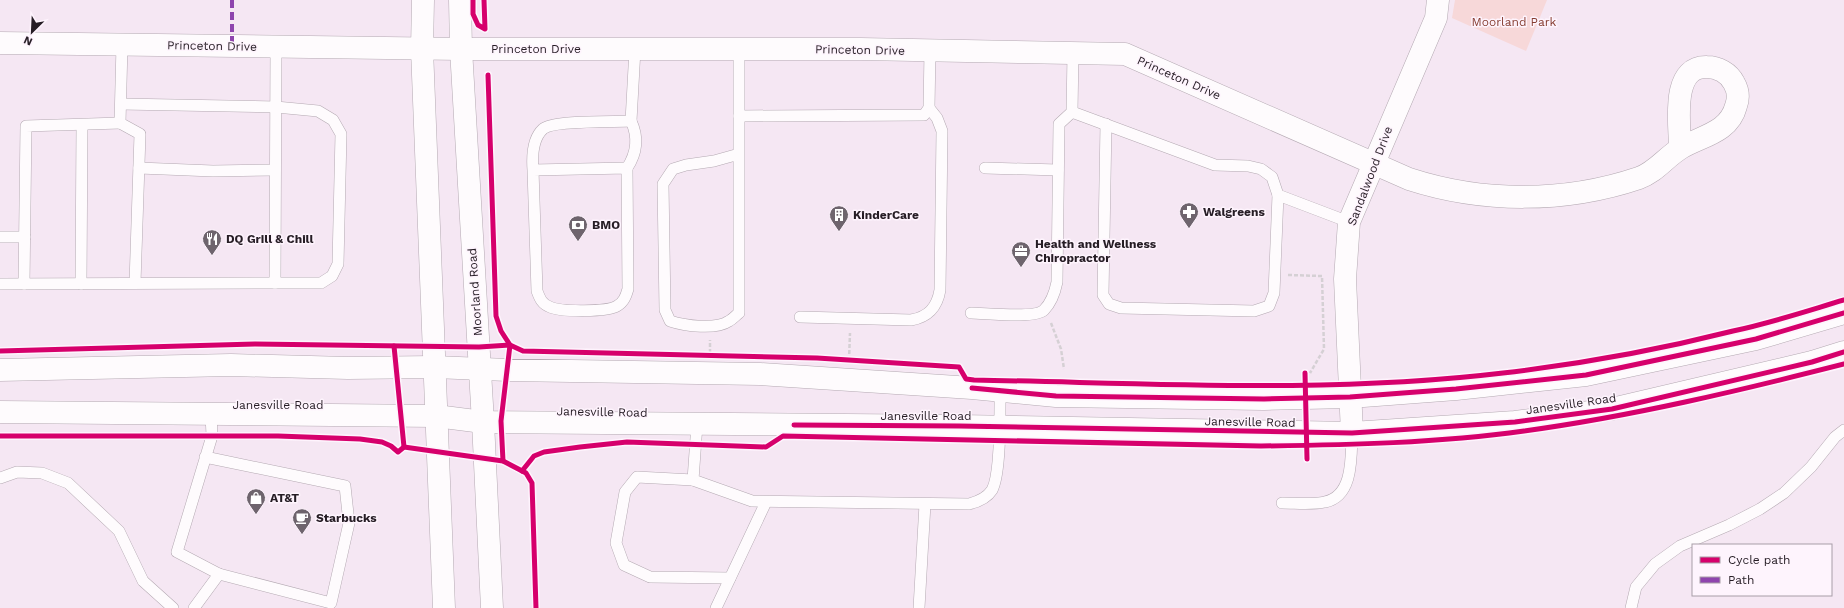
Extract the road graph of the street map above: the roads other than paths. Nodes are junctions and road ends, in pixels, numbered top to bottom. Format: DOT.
graph roads {
  1 [pos="423,0"];
  2 [pos="460,0"];
  3 [pos="1438,0"];
  4 [pos="0,43"];
  5 [pos="122,45"];
  6 [pos="276,47"];
  7 [pos="422,49"];
  8 [pos="635,49"];
  9 [pos="739,49"];
  10 [pos="460,50"];
  11 [pos="930,51"];
  12 [pos="1073,53"];
  13 [pos="121,104"];
  14 [pos="276,107"];
  15 [pos="929,108"];
  16 [pos="1072,112"];
  17 [pos="739,116"];
  18 [pos="631,121"];
  19 [pos="120,123"];
  20 [pos="1106,124"];
  21 [pos="82,125"];
  22 [pos="1680,148"];
  23 [pos="739,154"];
  24 [pos="1373,163"];
  25 [pos="139,168"];
  26 [pos="627,168"];
  27 [pos="985,168"];
  28 [pos="275,170"];
  29 [pos="533,170"];
  30 [pos="1058,170"];
  31 [pos="1278,195"];
  32 [pos="1349,222"];
  33 [pos="0,237"];
  34 [pos="25,237"];
  35 [pos="135,283"];
  36 [pos="275,283"];
  37 [pos="0,284"];
  38 [pos="24,284"];
  39 [pos="81,284"];
  40 [pos="971,313"];
  41 [pos="1844,313"];
  42 [pos="800,317"];
  43 [pos="1844,352"];
  44 [pos="434,367"];
  45 [pos="480,369"];
  46 [pos="0,370"];
  47 [pos="1000,392"];
  48 [pos="1350,397"];
  49 [pos="0,412"];
  50 [pos="211,414"];
  51 [pos="436,416"];
  52 [pos="483,422"];
  53 [pos="697,424"];
  54 [pos="1000,427"];
  55 [pos="1844,430"];
  56 [pos="1352,433"];
  57 [pos="205,457"];
  58 [pos="0,478"];
  59 [pos="693,480"];
  60 [pos="766,502"];
  61 [pos="1282,503"];
  62 [pos="926,504"];
  63 [pos="219,574"];
  64 [pos="730,578"];
  65 [pos="174,608"];
  66 [pos="194,608"];
  67 [pos="444,608"];
  68 [pos="492,608"];
  69 [pos="716,608"];
  70 [pos="919,608"];
  71 [pos="1631,608"];
  1 -- 7 [label="main road"];
  2 -- 10 [label="main road, Moorland Road"];
  3 -- 24 [label="main road, Sandalwood Drive"];
  4 -- 5 [label="main road, Princeton Drive"];
  5 -- 6 [label="main road, Princeton Drive"];
  5 -- 13 [label="lane"];
  6 -- 7 [label="main road, Princeton Drive"];
  6 -- 14 [label="lane"];
  7 -- 10 [label="main road, Princeton Drive"];
  7 -- 44 [label="main road"];
  8 -- 9 [label="main road, Princeton Drive"];
  8 -- 10 [label="main road, Princeton Drive"];
  8 -- 18 [label="lane"];
  9 -- 11 [label="main road, Princeton Drive"];
  9 -- 17 [label="lane"];
  10 -- 45 [label="main road, Moorland Road"];
  11 -- 12 [label="main road, Princeton Drive"];
  11 -- 15 [label="lane"];
  12 -- 16 [label="lane"];
  12 -- 24 [label="main road, Princeton Drive"];
  13 -- 14 [label="lane"];
  13 -- 19 [label="lane"];
  14 -- 28 [label="lane"];
  14 -- 36 [label="lane"];
  15 -- 17 [label="lane"];
  15 -- 42 [label="lane"];
  16 -- 20 [label="lane"];
  16 -- 30 [label="lane"];
  17 -- 23 [label="lane"];
  18 -- 26 [label="lane"];
  18 -- 29 [label="lane"];
  19 -- 21 [label="lane"];
  19 -- 25 [label="lane"];
  20 -- 31 [label="lane"];
  20 -- 31 [label="lane"];
  21 -- 34 [label="lane"];
  21 -- 39 [label="lane"];
  22 -- 24 [label="main road, Princeton Drive"];
  23 -- 23 [label="lane"];
  24 -- 32 [label="main road, Sandalwood Drive"];
  25 -- 28 [label="lane"];
  25 -- 35 [label="lane"];
  26 -- 29 [label="lane"];
  26 -- 29 [label="lane"];
  27 -- 30 [label="lane"];
  28 -- 36 [label="lane"];
  30 -- 40 [label="lane"];
  31 -- 32 [label="lane"];
  32 -- 48 [label="main road, Sandalwood Drive"];
  33 -- 34 [label="lane"];
  34 -- 38 [label="lane"];
  35 -- 36 [label="lane"];
  35 -- 39 [label="lane"];
  37 -- 38 [label="lane"];
  38 -- 39 [label="lane"];
  41 -- 48 [label="main road, Janesville Road"];
  43 -- 56 [label="main road, Janesville Road"];
  44 -- 45 [label="main road, Janesville Road"];
  44 -- 46 [label="main road, Janesville Road"];
  44 -- 51 [label="main road"];
  45 -- 47 [label="main road, Janesville Road"];
  45 -- 52 [label="main road, Moorland Road"];
  47 -- 48 [label="main road, Janesville Road"];
  47 -- 54 [label="lane"];
  48 -- 56 [label="main road, Sandalwood Drive"];
  49 -- 50 [label="main road, Janesville Road"];
  50 -- 51 [label="main road, Janesville Road"];
  50 -- 57 [label="lane"];
  51 -- 52 [label="main road, Janesville Road"];
  51 -- 67 [label="main road"];
  52 -- 53 [label="main road, Janesville Road"];
  52 -- 68 [label="main road, Moorland Road"];
  53 -- 54 [label="main road, Janesville Road"];
  53 -- 59 [label="lane"];
  54 -- 56 [label="main road, Janesville Road"];
  54 -- 62 [label="lane"];
  55 -- 71 [label="lane"];
  56 -- 61 [label="lane"];
  57 -- 63 [label="lane"];
  57 -- 63 [label="lane"];
  58 -- 65 [label="lane"];
  59 -- 60 [label="lane"];
  59 -- 64 [label="lane"];
  60 -- 62 [label="lane"];
  60 -- 64 [label="lane"];
  62 -- 70 [label="lane"];
  63 -- 66 [label="lane"];
  64 -- 69 [label="lane"];
}
